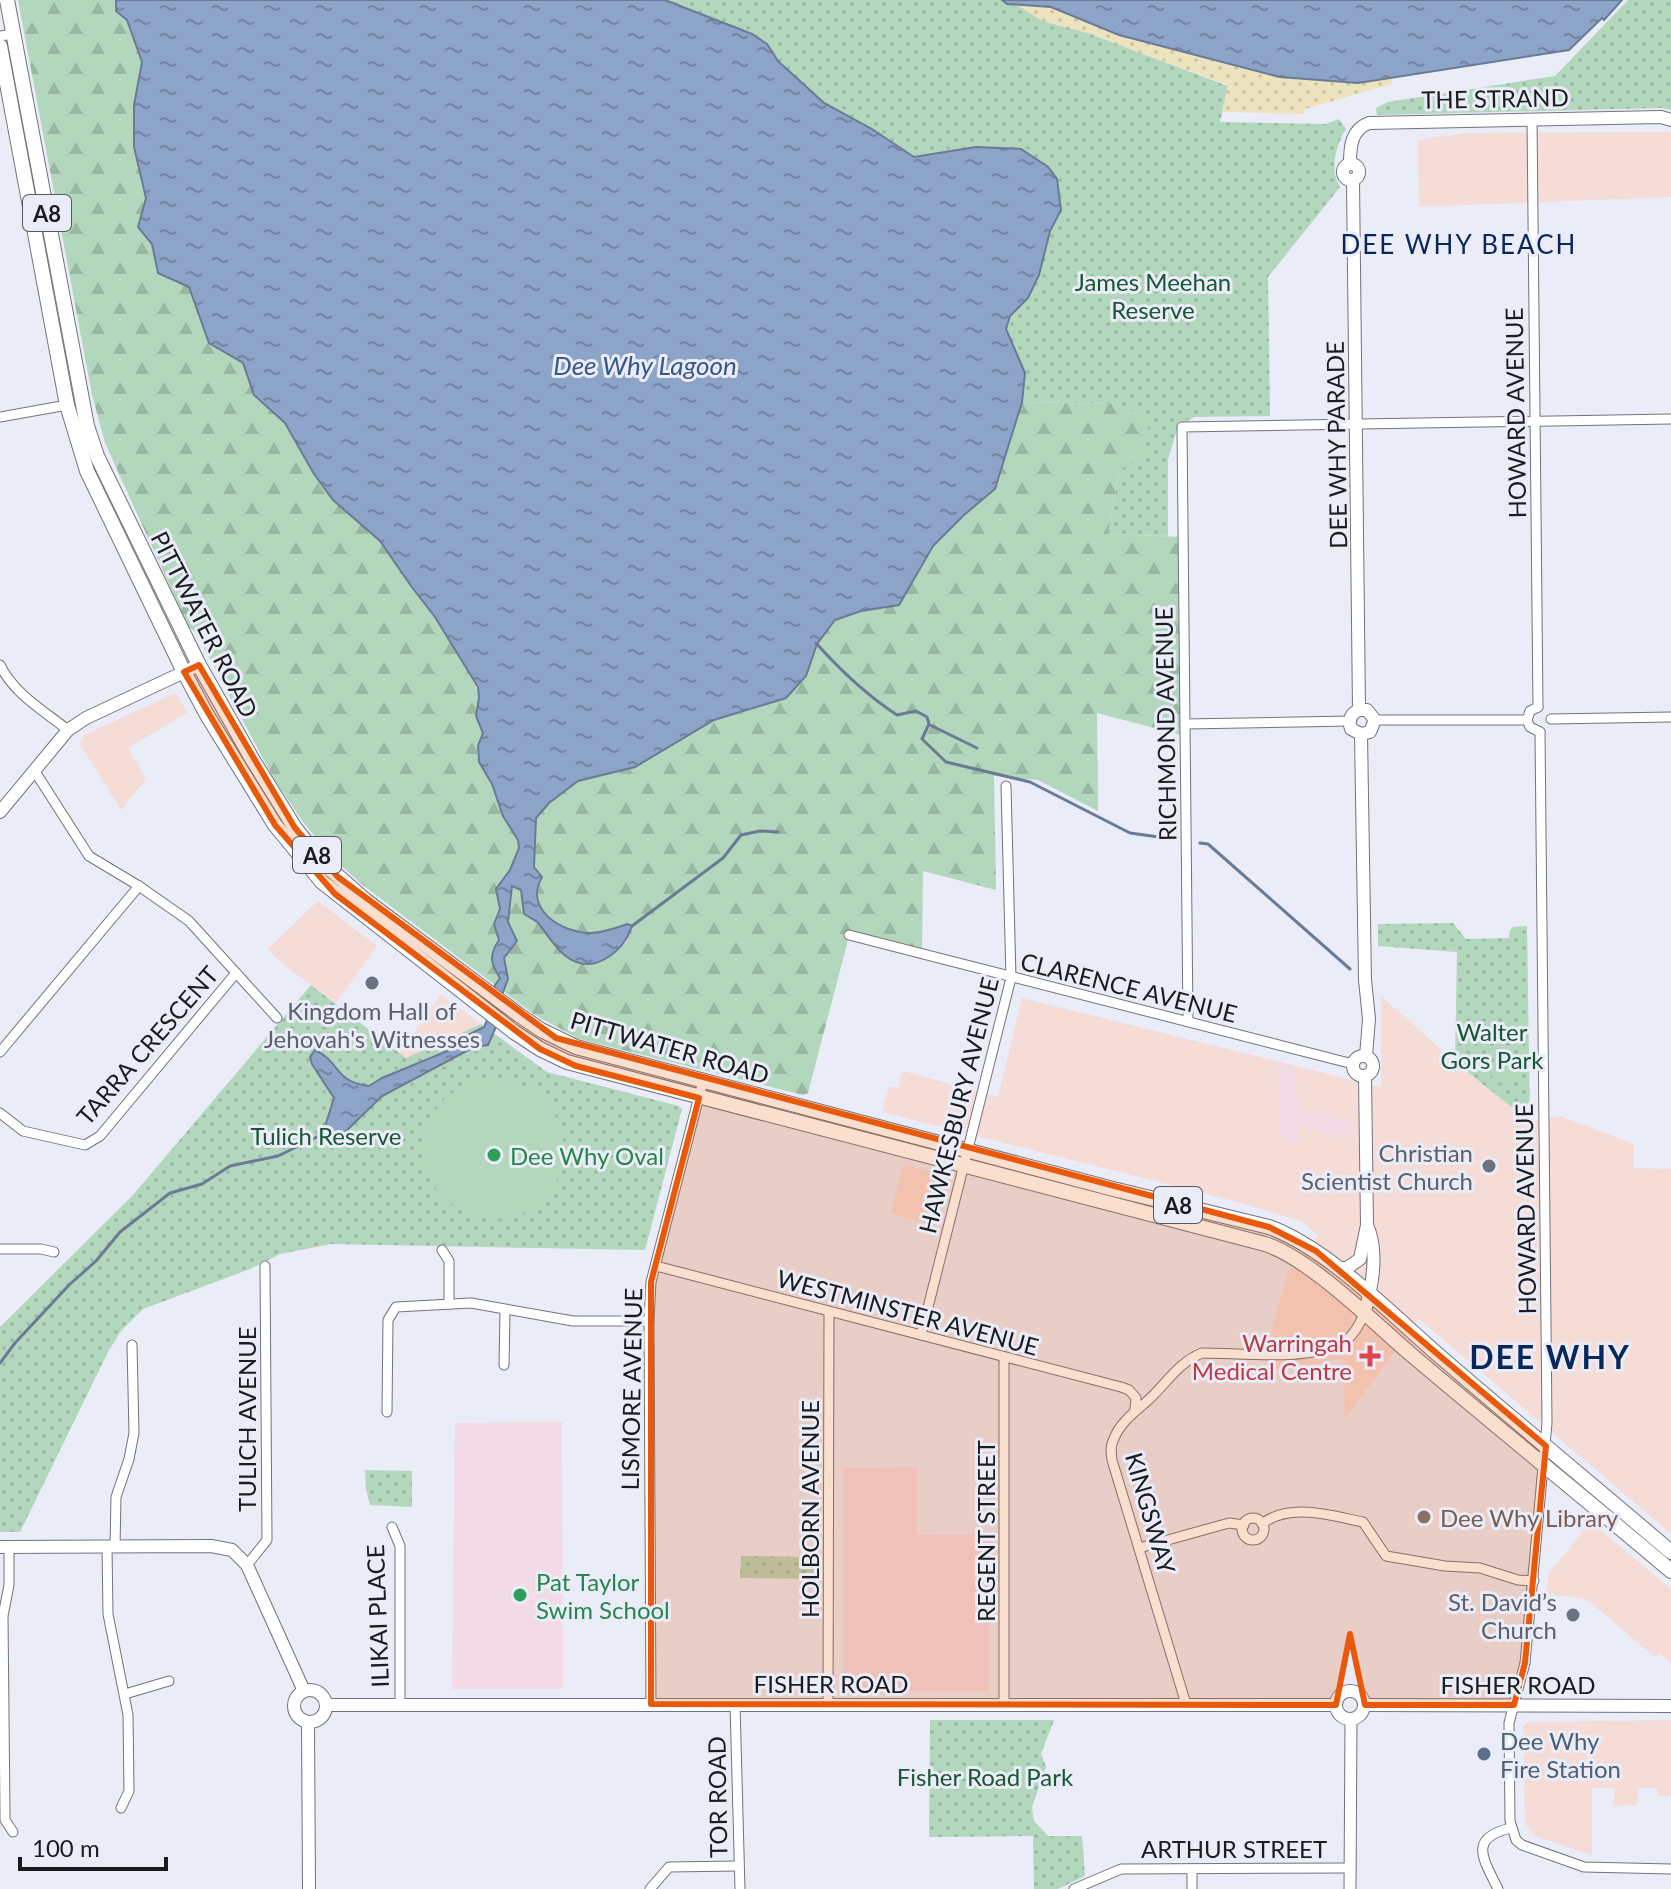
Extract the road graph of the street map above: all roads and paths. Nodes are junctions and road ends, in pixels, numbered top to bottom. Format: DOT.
graph roads {
  1 [pos="7,0"];
  2 [pos="6,35"];
  3 [pos="0,46"];
  4 [pos="1532,119"];
  5 [pos="1671,120"];
  6 [pos="1350,164"];
  7 [pos="67,405"];
  8 [pos="0,417"];
  9 [pos="1671,419"];
  10 [pos="1536,422"];
  11 [pos="1358,425"];
  12 [pos="0,665"];
  13 [pos="199,665"];
  14 [pos="184,672"];
  15 [pos="1538,707"];
  16 [pos="1359,710"];
  17 [pos="1671,717"];
  18 [pos="1551,719"];
  19 [pos="1375,720"];
  20 [pos="1527,720"];
  21 [pos="1350,721"];
  22 [pos="1185,724"];
  23 [pos="68,730"];
  24 [pos="1540,732"];
  25 [pos="1361,734"];
  26 [pos="34,770"];
  27 [pos="1006,786"];
  28 [pos="0,812"];
  29 [pos="139,886"];
  30 [pos="849,935"];
  31 [pos="236,973"];
  32 [pos="1011,978"];
  33 [pos="277,1018"];
  34 [pos="1188,1021"];
  35 [pos="0,1052"];
  36 [pos="1366,1056"];
  37 [pos="1353,1064"];
  38 [pos="1365,1076"];
  39 [pos="703,1081"];
  40 [pos="698,1098"];
  41 [pos="0,1113"];
  42 [pos="968,1149"];
  43 [pos="965,1166"];
  44 [pos="1367,1225"];
  45 [pos="0,1249"];
  46 [pos="442,1250"];
  47 [pos="54,1252"];
  48 [pos="265,1266"];
  49 [pos="656,1266"];
  50 [pos="1337,1268"];
  51 [pos="1370,1295"];
  52 [pos="449,1304"];
  53 [pos="505,1311"];
  54 [pos="829,1313"];
  55 [pos="1364,1314"];
  56 [pos="649,1321"];
  57 [pos="921,1335"];
  58 [pos="132,1345"];
  59 [pos="1004,1358"];
  60 [pos="504,1365"];
  61 [pos="1135,1409"];
  62 [pos="387,1412"];
  63 [pos="1546,1446"];
  64 [pos="1545,1467"];
  65 [pos="1262,1524"];
  66 [pos="1244,1525"];
  67 [pos="392,1527"];
  68 [pos="4,1547"];
  69 [pos="111,1547"];
  70 [pos="1139,1548"];
  71 [pos="1671,1552"];
  72 [pos="247,1565"];
  73 [pos="1671,1571"];
  74 [pos="1534,1581"];
  75 [pos="169,1681"];
  76 [pos="304,1691"];
  77 [pos="125,1694"];
  78 [pos="651,1704"];
  79 [pos="735,1704"];
  80 [pos="1186,1704"];
  81 [pos="326,1705"];
  82 [pos="400,1705"];
  83 [pos="1004,1705"];
  84 [pos="1336,1705"];
  85 [pos="1365,1705"];
  86 [pos="1514,1705"];
  87 [pos="828,1706"];
  88 [pos="1671,1706"];
  89 [pos="1351,1720"];
  90 [pos="308,1722"];
  91 [pos="121,1808"];
  92 [pos="1511,1828"];
  93 [pos="13,1832"];
  94 [pos="738,1866"];
  95 [pos="1350,1868"];
  96 [pos="1192,1869"];
  97 [pos="1671,1869"];
  98 [pos="309,1889"];
  99 [pos="650,1889"];
  100 [pos="740,1889"];
  101 [pos="1074,1889"];
  102 [pos="1192,1889"];
  103 [pos="1350,1889"];
  104 [pos="1498,1889"];
  1 -- 2 [label="highway, PITTWATER ROAD / A8"];
  2 -- 13 [label="highway, PITTWATER ROAD / A8"];
  3 -- 7 [label="highway, PITTWATER ROAD / A8"];
  4 -- 5 [label="main road, THE STRAND"];
  4 -- 6 [label="main road, THE STRAND"];
  4 -- 10 [label="street, HOWARD AVENUE"];
  6 -- 11 [label="main road, DEE WHY PARADE"];
  7 -- 8 [label="street"];
  7 -- 14 [label="highway, PITTWATER ROAD / A8"];
  9 -- 10 [label="street"];
  10 -- 11 [label="street"];
  10 -- 15 [label="street, HOWARD AVENUE"];
  11 -- 16 [label="main road, DEE WHY PARADE"];
  11 -- 22 [label="street, RICHMOND AVENUE"];
  12 -- 23 [label="street"];
  13 -- 14 [label="main road"];
  13 -- 39 [label="highway, PITTWATER ROAD / A8"];
  14 -- 23 [label="main road"];
  14 -- 40 [label="highway, PITTWATER ROAD / A8"];
  15 -- 18 [label="street"];
  15 -- 20 [label="street"];
  16 -- 19 [label="main road"];
  16 -- 21 [label="main road"];
  17 -- 18 [label="street"];
  18 -- 24 [label="street"];
  19 -- 20 [label="street"];
  19 -- 25 [label="main road"];
  20 -- 24 [label="street"];
  21 -- 22 [label="street"];
  21 -- 25 [label="main road"];
  22 -- 34 [label="street, RICHMOND AVENUE"];
  23 -- 26 [label="main road"];
  24 -- 63 [label="street, HOWARD AVENUE"];
  25 -- 36 [label="main road"];
  26 -- 28 [label="main road"];
  26 -- 29 [label="street"];
  27 -- 32 [label="street, HAWKESBURY AVENUE"];
  29 -- 31 [label="street"];
  29 -- 35 [label="street"];
  30 -- 32 [label="street, CLARENCE AVENUE"];
  31 -- 33 [label="street"];
  31 -- 41 [label="street, TARRA CRESCENT"];
  32 -- 34 [label="street, CLARENCE AVENUE"];
  32 -- 42 [label="street, HAWKESBURY AVENUE"];
  34 -- 37 [label="street, CLARENCE AVENUE"];
  36 -- 37 [label="main road"];
  36 -- 38 [label="main road"];
  37 -- 38 [label="main road"];
  38 -- 44 [label="main road"];
  39 -- 40 [label="street, LISMORE AVENUE"];
  39 -- 42 [label="highway, PITTWATER ROAD / A8"];
  40 -- 43 [label="highway, PITTWATER ROAD / A8"];
  40 -- 49 [label="street, LISMORE AVENUE"];
  42 -- 43 [label="street, HAWKESBURY AVENUE"];
  42 -- 50 [label="highway, PITTWATER ROAD / A8"];
  43 -- 55 [label="highway, PITTWATER ROAD / A8"];
  43 -- 57 [label="street, HAWKESBURY AVENUE"];
  44 -- 50 [label="main road"];
  44 -- 51 [label="main road"];
  45 -- 47 [label="street"];
  46 -- 52 [label="street"];
  48 -- 72 [label="street, TULICH AVENUE"];
  49 -- 54 [label="street, WESTMINSTER AVENUE"];
  49 -- 56 [label="street, LISMORE AVENUE"];
  50 -- 51 [label="highway, PITTWATER ROAD / A8"];
  51 -- 55 [label="main road"];
  51 -- 63 [label="highway, PITTWATER ROAD / A8"];
  52 -- 53 [label="street"];
  52 -- 62 [label="street"];
  53 -- 56 [label="street"];
  53 -- 60 [label="street"];
  54 -- 57 [label="street, WESTMINSTER AVENUE"];
  54 -- 87 [label="street, HOLBORN AVENUE"];
  55 -- 61 [label="street, KINGSWAY"];
  55 -- 64 [label="highway, PITTWATER ROAD / A8"];
  56 -- 78 [label="street, LISMORE AVENUE"];
  57 -- 59 [label="street, WESTMINSTER AVENUE"];
  58 -- 69 [label="street"];
  59 -- 61 [label="street, WESTMINSTER AVENUE"];
  59 -- 83 [label="street, REGENT STREET"];
  61 -- 70 [label="street, KINGSWAY"];
  63 -- 64 [label="street, HOWARD AVENUE"];
  63 -- 71 [label="highway, PITTWATER ROAD / A8"];
  64 -- 73 [label="highway, PITTWATER ROAD / A8"];
  64 -- 74 [label="street, HOWARD AVENUE"];
  65 -- 66 [label="street"];
  65 -- 66 [label="street"];
  65 -- 74 [label="street"];
  66 -- 70 [label="street"];
  67 -- 82 [label="street, ILIKAI PLACE"];
  68 -- 69 [label="main road"];
  68 -- 93 [label="street"];
  69 -- 72 [label="main road"];
  69 -- 77 [label="street"];
  70 -- 80 [label="street, KINGSWAY"];
  72 -- 76 [label="main road"];
  74 -- 86 [label="street, HOWARD AVENUE"];
  75 -- 77 [label="street"];
  76 -- 81 [label="main road"];
  76 -- 90 [label="main road"];
  77 -- 91 [label="street"];
  78 -- 79 [label="main road, FISHER ROAD"];
  78 -- 82 [label="main road, FISHER ROAD"];
  79 -- 87 [label="main road, FISHER ROAD"];
  79 -- 94 [label="street, TOR ROAD"];
  80 -- 83 [label="main road, FISHER ROAD"];
  80 -- 84 [label="main road, FISHER ROAD"];
  81 -- 82 [label="main road, FISHER ROAD"];
  81 -- 90 [label="main road"];
  83 -- 87 [label="main road, FISHER ROAD"];
  84 -- 85 [label="main road"];
  84 -- 89 [label="main road"];
  85 -- 86 [label="main road, FISHER ROAD"];
  85 -- 89 [label="main road"];
  86 -- 88 [label="main road, FISHER ROAD"];
  86 -- 92 [label="street, HOWARD AVENUE"];
  89 -- 95 [label="street"];
  90 -- 98 [label="main road"];
  92 -- 97 [label="street"];
  92 -- 104 [label="street"];
  94 -- 99 [label="street"];
  94 -- 100 [label="street, TOR ROAD"];
  95 -- 96 [label="street, ARTHUR STREET"];
  95 -- 103 [label="street"];
  96 -- 101 [label="street, ARTHUR STREET"];
  96 -- 102 [label="street"];
}
